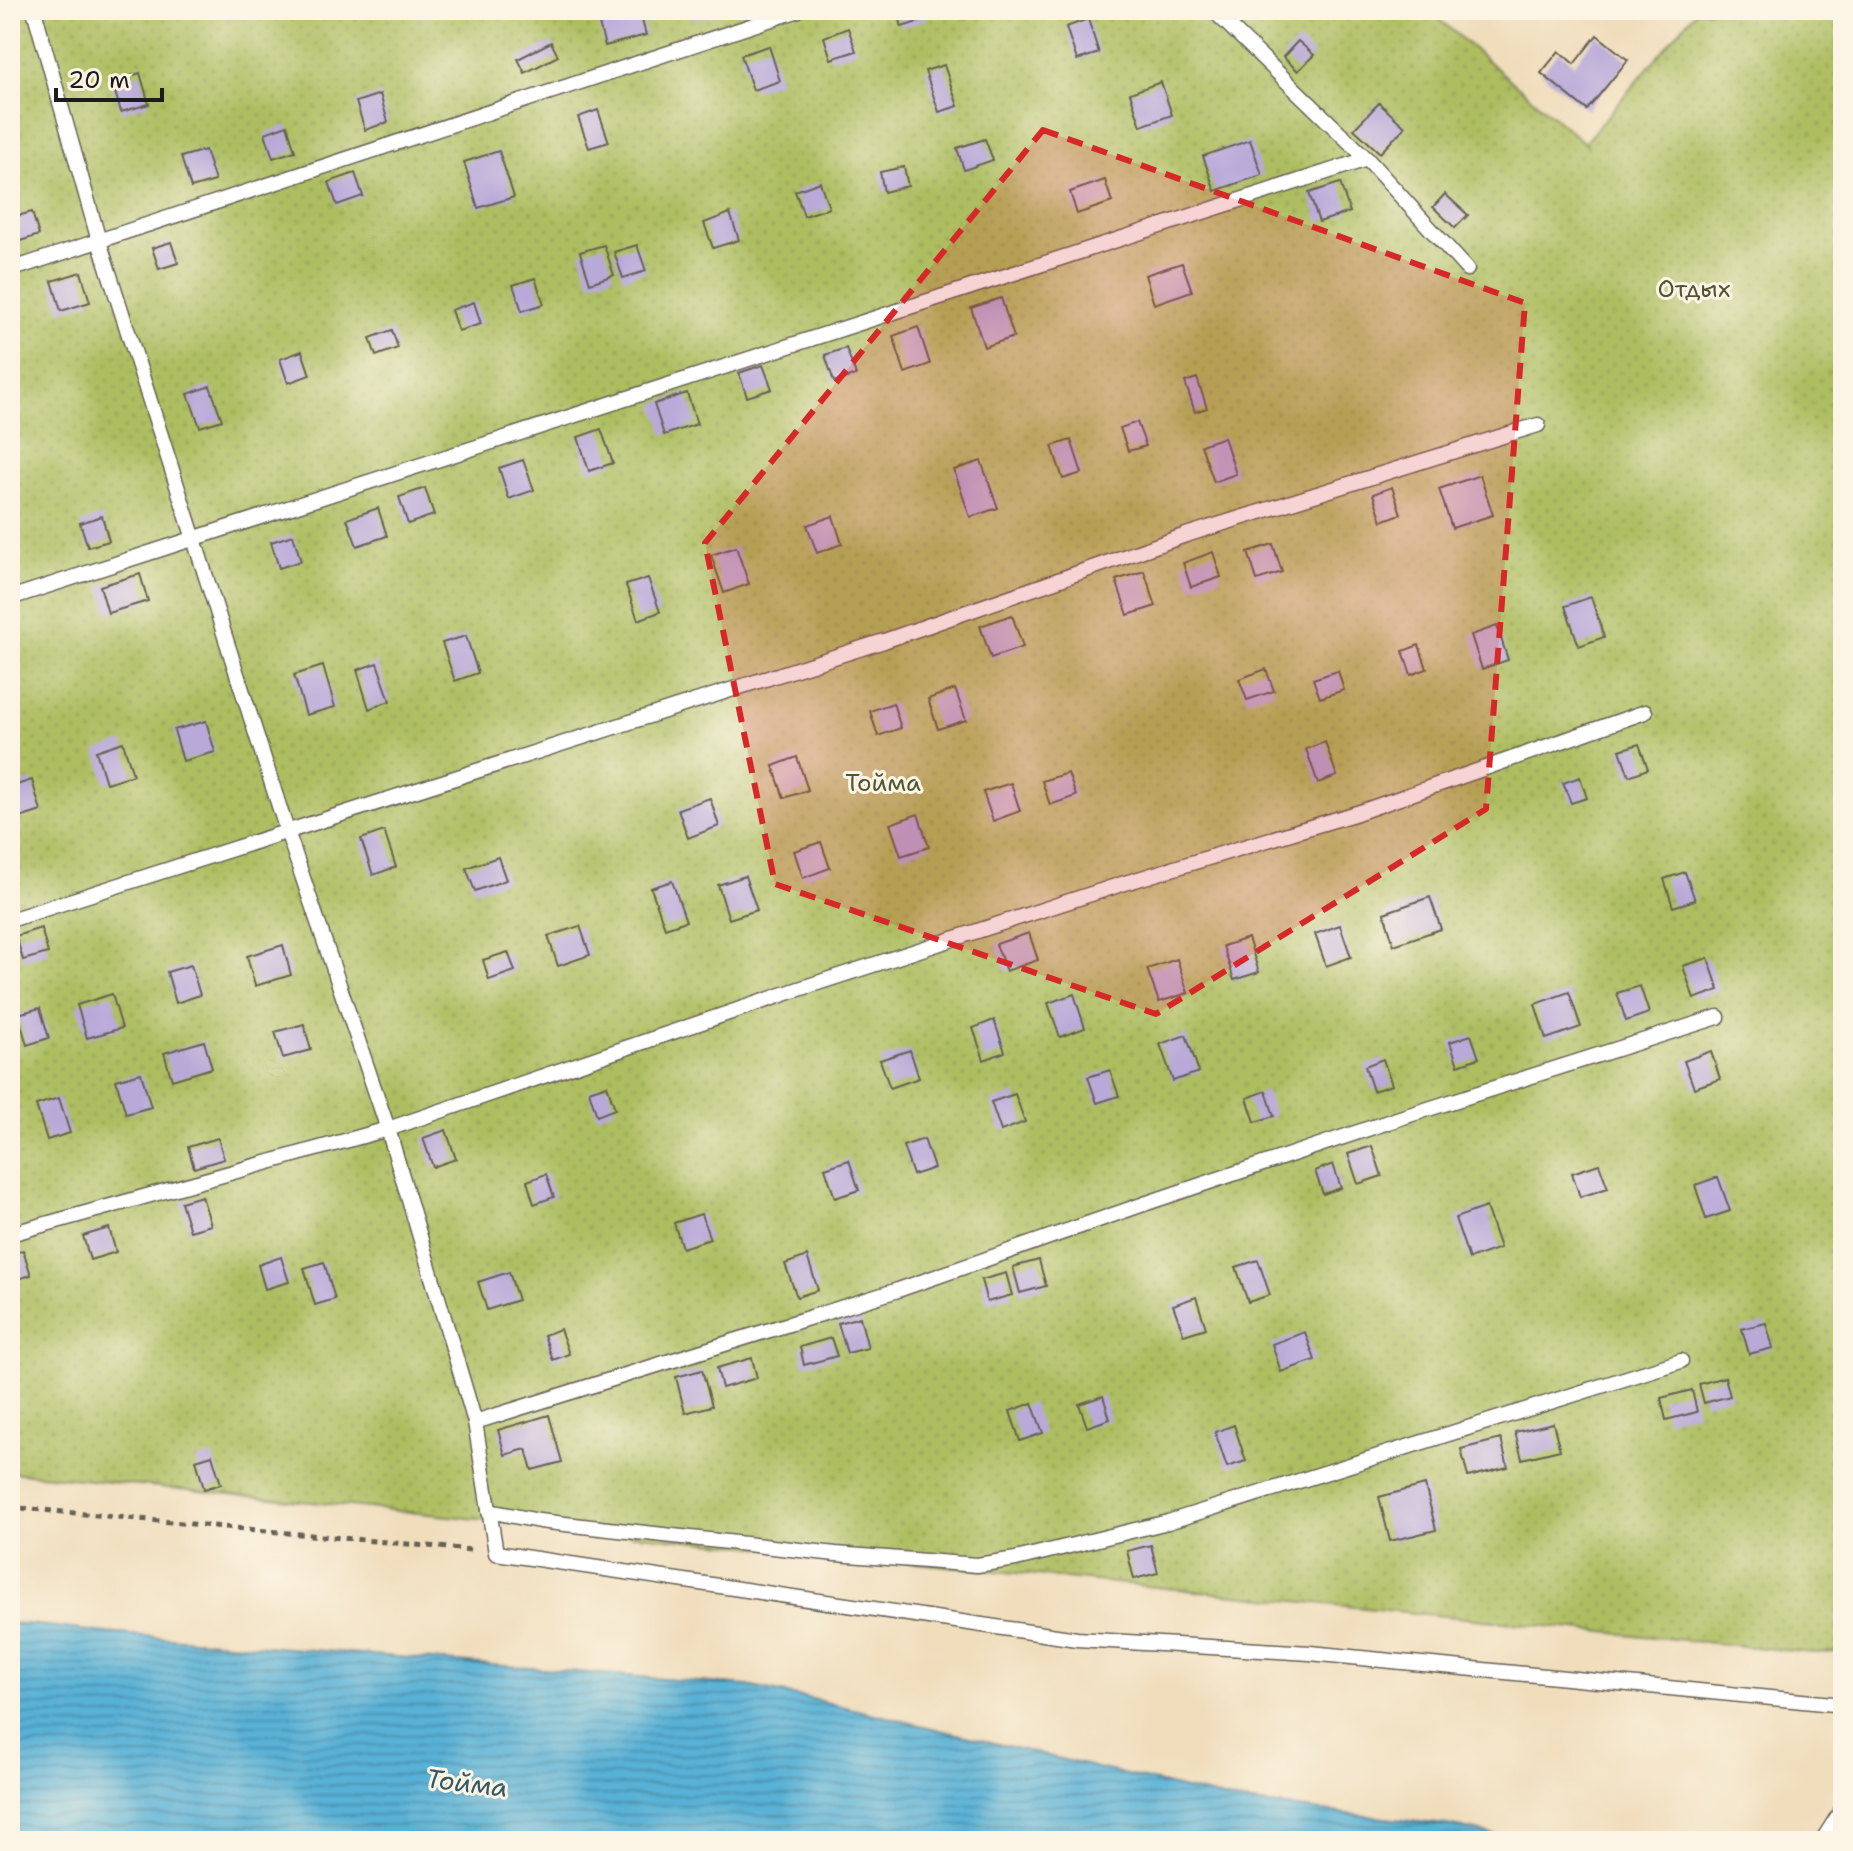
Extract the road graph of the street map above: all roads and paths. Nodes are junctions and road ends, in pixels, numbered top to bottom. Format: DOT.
graph roads {
  1 [pos="34,10"];
  2 [pos="799,10"];
  3 [pos="1213,10"];
  4 [pos="1367,159"];
  5 [pos="99,241"];
  6 [pos="1467,269"];
  7 [pos="10,270"];
  8 [pos="1538,425"];
  9 [pos="194,539"];
  10 [pos="10,598"];
  11 [pos="1645,712"];
  12 [pos="287,831"];
  13 [pos="10,920"];
  14 [pos="1718,1017"];
  15 [pos="388,1129"];
  16 [pos="10,1234"];
  17 [pos="1681,1361"];
  18 [pos="475,1422"];
  19 [pos="10,1507"];
  20 [pos="489,1511"];
  21 [pos="496,1553"];
  22 [pos="1843,1705"];
  23 [pos="1843,1808"];
  24 [pos="1822,1841"];
  1 -- 5 [label="lane"];
  2 -- 5 [label="lane"];
  3 -- 4 [label="lane"];
  4 -- 6 [label="lane"];
  4 -- 9 [label="lane"];
  5 -- 7 [label="lane"];
  5 -- 9 [label="lane"];
  8 -- 12 [label="lane"];
  9 -- 10 [label="lane"];
  9 -- 12 [label="lane"];
  11 -- 15 [label="lane"];
  12 -- 13 [label="lane"];
  12 -- 15 [label="lane"];
  14 -- 18 [label="lane"];
  15 -- 16 [label="lane"];
  15 -- 18 [label="lane"];
  17 -- 20 [label="lane"];
  18 -- 20 [label="lane"];
  19 -- 21 [label="path"];
  20 -- 21 [label="lane"];
  21 -- 22 [label="lane"];
  23 -- 24 [label="lane"];
}
